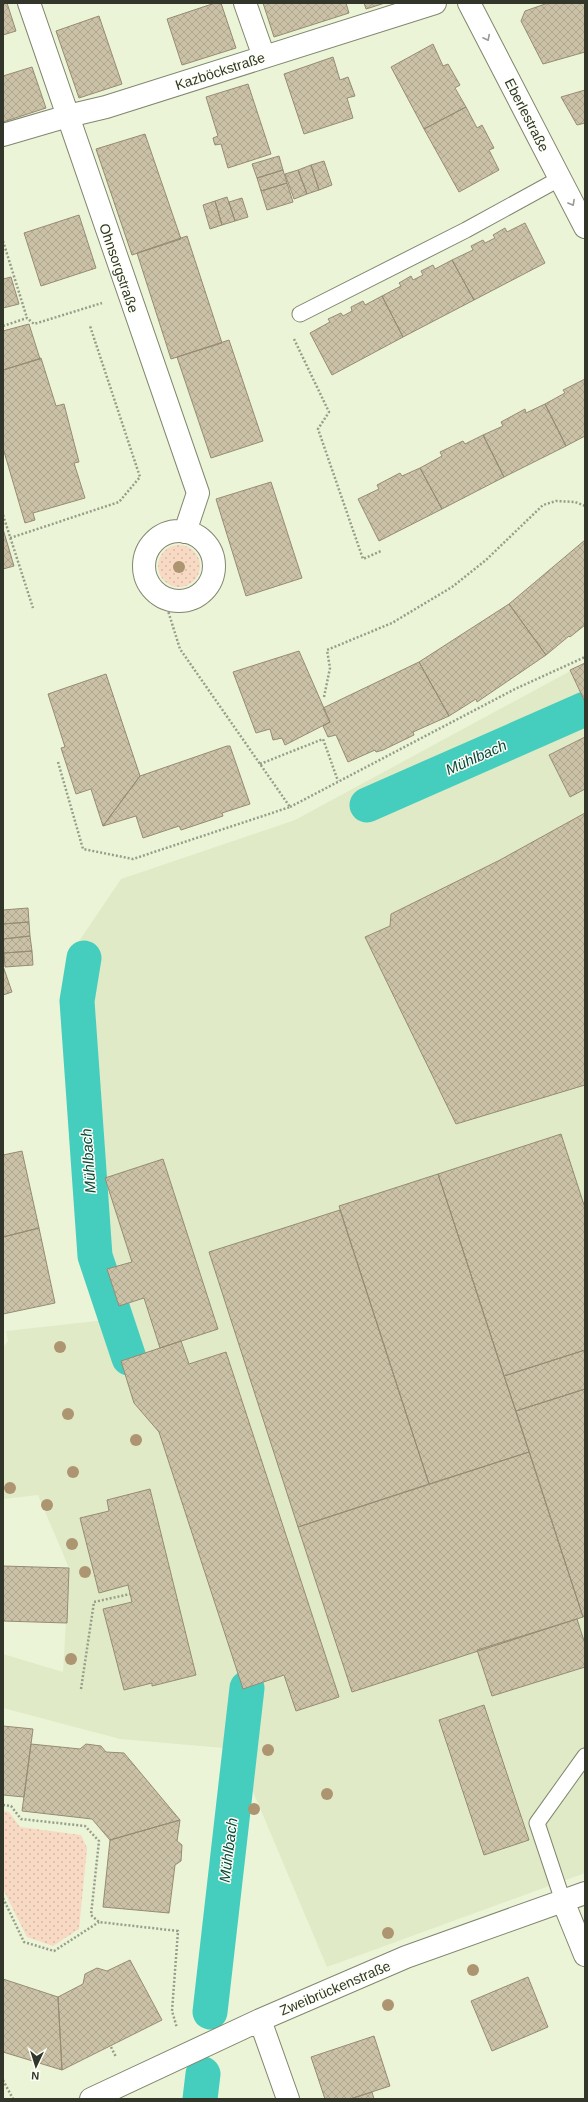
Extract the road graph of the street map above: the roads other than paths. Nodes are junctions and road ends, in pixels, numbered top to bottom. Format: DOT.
graph roads {
  1 [pos="29,3"];
  2 [pos="245,3"];
  3 [pos="435,3"];
  4 [pos="469,3"];
  5 [pos="264,57"];
  6 [pos="68,116"];
  7 [pos="3,135"];
  8 [pos="559,179"];
  9 [pos="585,227"];
  10 [pos="300,314"];
  11 [pos="185,532"];
  12 [pos="585,1756"];
  13 [pos="585,1893"];
  14 [pos="563,1901"];
  15 [pos="585,1956"];
  16 [pos="260,2020"];
  17 [pos="91,2099"];
  18 [pos="288,2099"];
  1 -- 6 [label="street, Ohnsorgstraße"];
  2 -- 5 [label="street"];
  3 -- 5 [label="street, Kazböckstraße"];
  4 -- 8 [label="street, Eberlestraße, one-way"];
  5 -- 6 [label="street, Kazböckstraße"];
  6 -- 7 [label="street, Kazböckstraße"];
  6 -- 11 [label="street, Ohnsorgstraße"];
  8 -- 9 [label="street, Eberlestraße, one-way"];
  8 -- 10 [label="lane"];
  11 -- 11 [label="street"];
  12 -- 14 [label="lane"];
  13 -- 14 [label="street, Zweibrückenstraße"];
  14 -- 15 [label="street"];
  14 -- 16 [label="street, Zweibrückenstraße"];
  16 -- 17 [label="street, Zweibrückenstraße"];
  16 -- 18 [label="street"];
}
